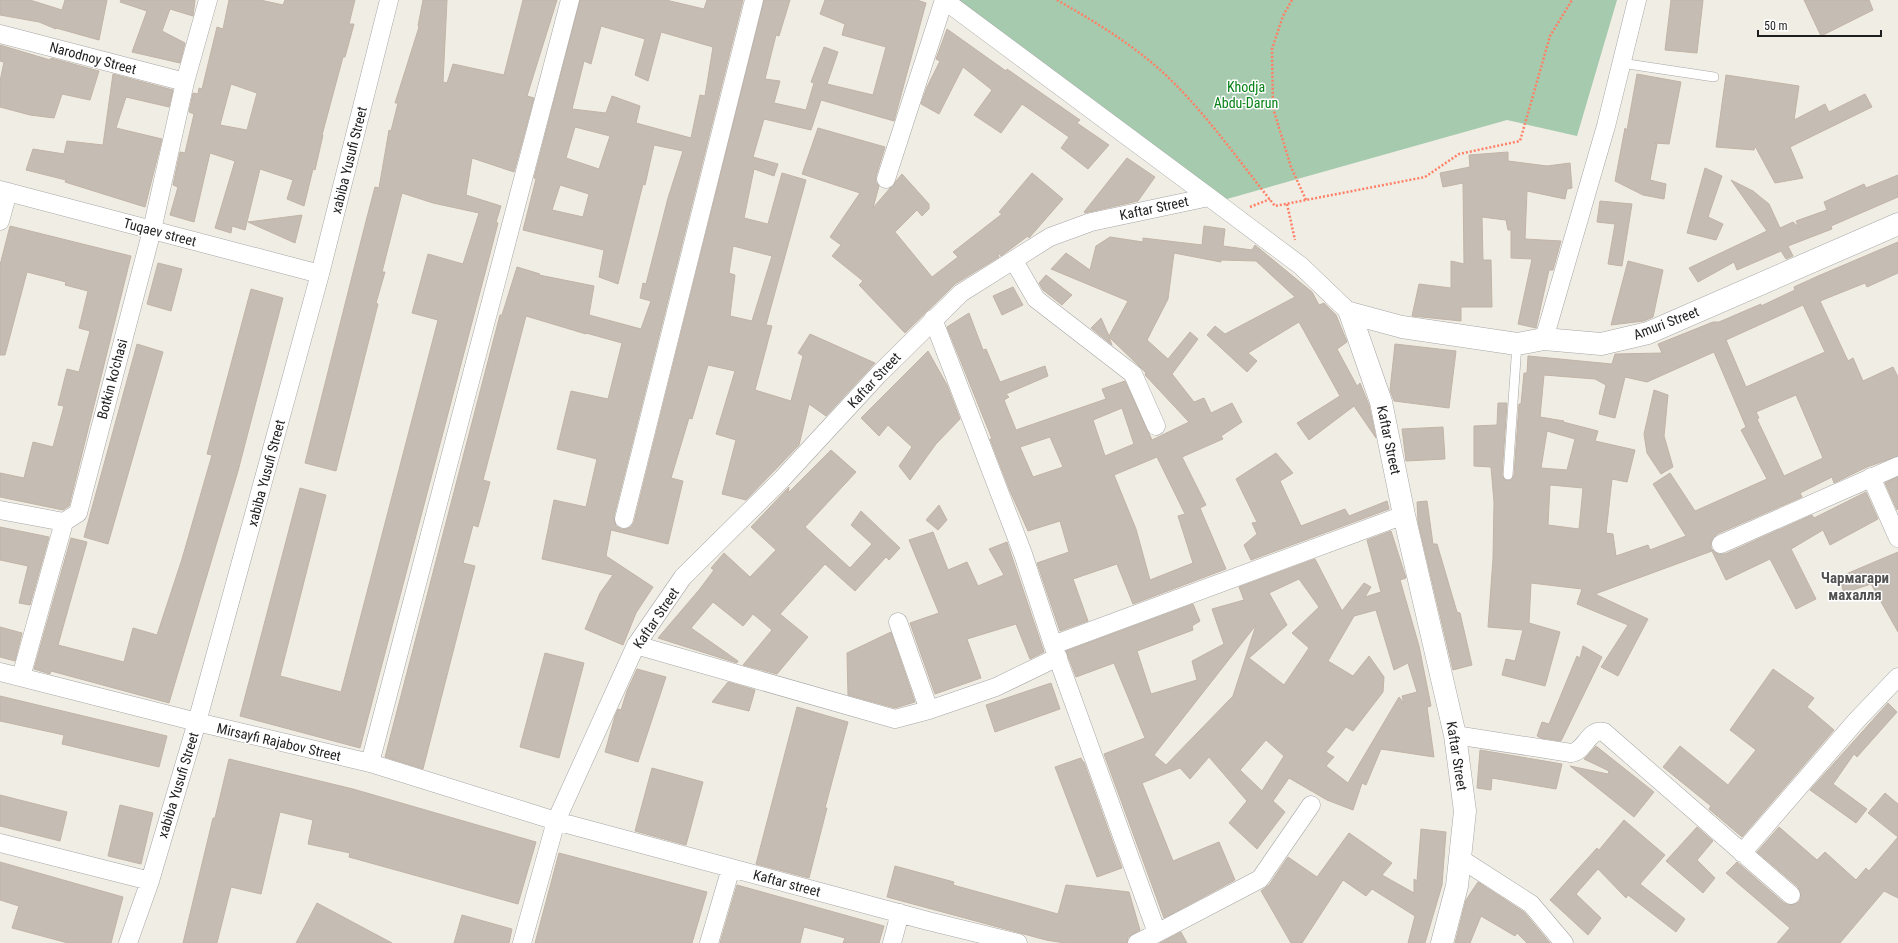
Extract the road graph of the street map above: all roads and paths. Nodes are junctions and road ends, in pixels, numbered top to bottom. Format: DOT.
graph roads {
  1 [pos="208,0"];
  2 [pos="389,0"];
  3 [pos="570,0"];
  4 [pos="754,0"];
  5 [pos="944,0"];
  6 [pos="1057,0"];
  7 [pos="1292,0"];
  8 [pos="1572,0"];
  9 [pos="1637,0"];
  10 [pos="0,34"];
  11 [pos="1621,63"];
  12 [pos="1714,77"];
  13 [pos="185,82"];
  14 [pos="886,180"];
  15 [pos="4,191"];
  16 [pos="1209,197"];
  17 [pos="1306,200"];
  18 [pos="1287,204"];
  19 [pos="0,221"];
  20 [pos="1898,224"];
  21 [pos="152,230"];
  22 [pos="1014,261"];
  23 [pos="1301,266"];
  24 [pos="320,274"];
  25 [pos="1350,313"];
  26 [pos="933,319"];
  27 [pos="1544,339"];
  28 [pos="1517,344"];
  29 [pos="1156,426"];
  30 [pos="1898,466"];
  31 [pos="1508,475"];
  32 [pos="1872,477"];
  33 [pos="0,510"];
  34 [pos="1404,515"];
  35 [pos="624,519"];
  36 [pos="64,522"];
  37 [pos="1898,538"];
  38 [pos="1721,544"];
  39 [pos="898,622"];
  40 [pos="636,645"];
  41 [pos="1055,651"];
  42 [pos="0,672"];
  43 [pos="21,677"];
  44 [pos="1898,678"];
  45 [pos="929,710"];
  46 [pos="197,722"];
  47 [pos="1456,735"];
  48 [pos="370,763"];
  49 [pos="1311,805"];
  50 [pos="556,821"];
  51 [pos="0,843"];
  52 [pos="1742,853"];
  53 [pos="1461,859"];
  54 [pos="731,868"];
  55 [pos="150,881"];
  56 [pos="1791,895"];
  57 [pos="900,913"];
  58 [pos="1157,933"];
  59 [pos="128,943"];
  60 [pos="522,943"];
  61 [pos="709,943"];
  62 [pos="892,943"];
  63 [pos="1018,943"];
  64 [pos="1136,943"];
  65 [pos="1442,943"];
  66 [pos="1564,943"];
  1 -- 13 [label="street, Botkin ko'chasi"];
  2 -- 24 [label="street, xabiba Yusufi Street"];
  3 -- 48 [label="street"];
  4 -- 35 [label="street"];
  5 -- 14 [label="street"];
  5 -- 16 [label="street"];
  6 -- 18 [label="path"];
  7 -- 17 [label="path"];
  8 -- 17 [label="path"];
  9 -- 11 [label="street"];
  10 -- 13 [label="street, Narodnoy Street"];
  11 -- 12 [label="lane"];
  11 -- 27 [label="street"];
  13 -- 21 [label="street, Botkin ko'chasi"];
  15 -- 19 [label="street"];
  15 -- 21 [label="street, Tuqaev street"];
  16 -- 22 [label="street, Kaftar Street"];
  16 -- 23 [label="street, Kaftar Street"];
  17 -- 18 [label="path"];
  18 -- 23 [label="path"];
  20 -- 27 [label="street, Amuri Street"];
  21 -- 24 [label="street, Tuqaev street"];
  21 -- 36 [label="street, Botkin ko'chasi"];
  22 -- 26 [label="street, Kaftar Street"];
  22 -- 29 [label="street"];
  23 -- 25 [label="street, Kaftar Street"];
  24 -- 46 [label="street, xabiba Yusufi Street"];
  25 -- 28 [label="street, Amuri Street"];
  25 -- 34 [label="street, Kaftar Street"];
  26 -- 40 [label="street, Kaftar Street"];
  26 -- 41 [label="street"];
  27 -- 28 [label="street, Amuri Street"];
  28 -- 31 [label="lane"];
  30 -- 32 [label="street"];
  32 -- 37 [label="street"];
  32 -- 38 [label="street"];
  33 -- 36 [label="street"];
  34 -- 41 [label="street"];
  34 -- 47 [label="street, Kaftar Street"];
  36 -- 43 [label="street"];
  39 -- 45 [label="street"];
  40 -- 45 [label="street"];
  40 -- 50 [label="street, Kaftar Street"];
  41 -- 45 [label="street"];
  41 -- 58 [label="street"];
  42 -- 43 [label="street, Mirsayfi Rajabov Street"];
  43 -- 46 [label="street, Mirsayfi Rajabov Street"];
  44 -- 52 [label="street"];
  46 -- 48 [label="street, Mirsayfi Rajabov Street"];
  46 -- 55 [label="street, xabiba Yusufi Street"];
  47 -- 52 [label="street"];
  47 -- 53 [label="street, Kaftar Street"];
  48 -- 50 [label="street, Mirsayfi Rajabov Street"];
  49 -- 58 [label="street"];
  50 -- 54 [label="street, Kaftar street"];
  50 -- 60 [label="street, Kaftar Street"];
  51 -- 55 [label="street"];
  52 -- 56 [label="street"];
  53 -- 65 [label="street, Kaftar Street"];
  53 -- 66 [label="street"];
  54 -- 57 [label="street, Kaftar street"];
  54 -- 61 [label="street"];
  55 -- 59 [label="street, xabiba Yusufi Street"];
  57 -- 62 [label="street"];
  57 -- 63 [label="street, Kaftar street"];
  58 -- 64 [label="street"];
}
